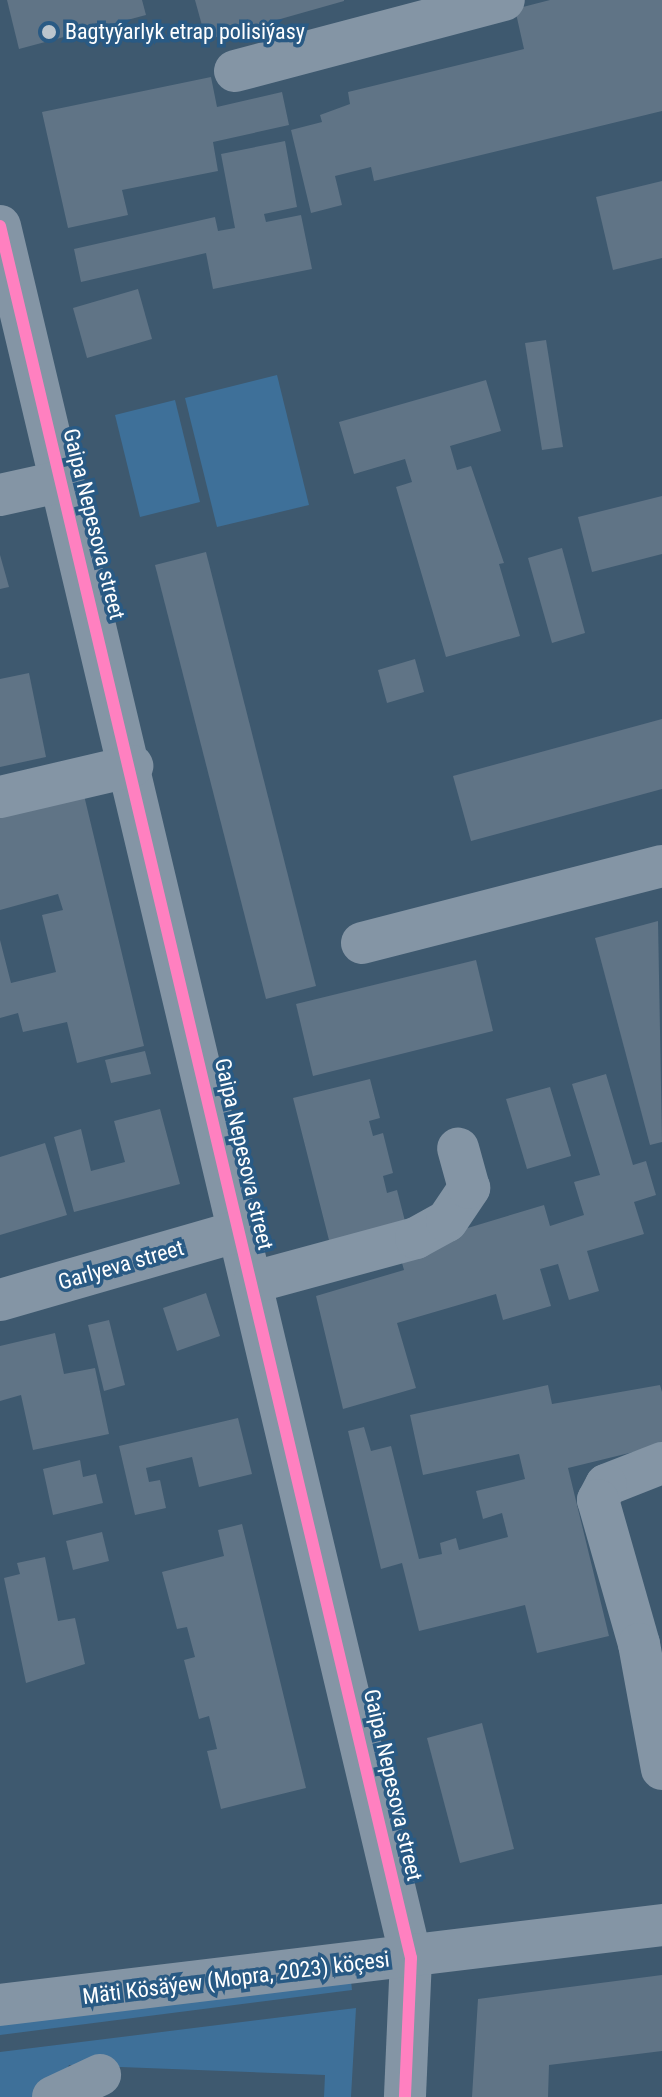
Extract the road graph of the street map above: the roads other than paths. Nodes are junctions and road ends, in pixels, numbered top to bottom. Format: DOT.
graph roads {
  1 [pos="504,0"];
  2 [pos="235,71"];
  3 [pos="0,226"];
  4 [pos="8,290"];
  5 [pos="63,481"];
  6 [pos="0,495"];
  7 [pos="132,766"];
  8 [pos="0,797"];
  9 [pos="662,866"];
  10 [pos="362,943"];
  11 [pos="458,1148"];
  12 [pos="242,1230"];
  13 [pos="254,1282"];
  14 [pos="0,1300"];
  15 [pos="662,1463"];
  16 [pos="662,1769"];
  17 [pos="662,1925"];
  18 [pos="411,1958"];
  19 [pos="0,2005"];
  20 [pos="100,2075"];
  21 [pos="53,2097"];
  22 [pos="405,2097"];
  1 -- 2 [label="street"];
  3 -- 4 [label="street, Gaipa Nepesova street"];
  4 -- 5 [label="street, Gaipa Nepesova street"];
  5 -- 6 [label="street"];
  5 -- 7 [label="street, Gaipa Nepesova street"];
  7 -- 8 [label="street"];
  7 -- 12 [label="street, Gaipa Nepesova street"];
  9 -- 10 [label="street"];
  11 -- 13 [label="street"];
  12 -- 13 [label="street, Gaipa Nepesova street"];
  12 -- 14 [label="street, Garlyeva street"];
  13 -- 18 [label="street, Gaipa Nepesova street"];
  15 -- 16 [label="street"];
  17 -- 18 [label="street, Mäti Kösäýew (Mopra, 2023) köçesi"];
  18 -- 19 [label="street, Mäti Kösäýew (Mopra, 2023) köçesi"];
  18 -- 22 [label="street, Gaipa Nepesova street"];
  20 -- 21 [label="street"];
}
